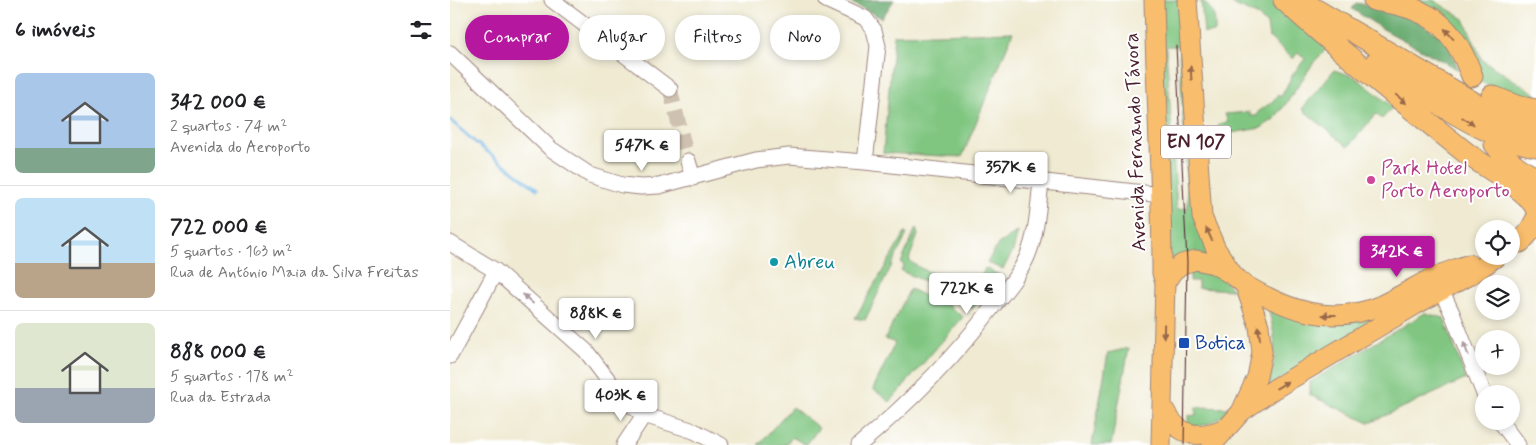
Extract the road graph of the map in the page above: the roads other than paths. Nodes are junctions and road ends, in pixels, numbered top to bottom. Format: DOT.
graph roads {
  1 [pos="552,0"];
  2 [pos="826,0"];
  3 [pos="1154,0"];
  4 [pos="1187,0"];
  5 [pos="1284,0"];
  6 [pos="1289,0"];
  7 [pos="1298,0"];
  8 [pos="1328,0"];
  9 [pos="1374,0"];
  10 [pos="450,54"];
  11 [pos="1472,76"];
  12 [pos="670,89"];
  13 [pos="1536,110"];
  14 [pos="1536,125"];
  15 [pos="1495,144"];
  16 [pos="1536,146"];
  17 [pos="688,161"];
  18 [pos="865,162"];
  19 [pos="693,178"];
  20 [pos="1536,178"];
  21 [pos="1504,179"];
  22 [pos="1041,182"];
  23 [pos="1536,193"];
  24 [pos="1162,194"];
  25 [pos="1536,208"];
  26 [pos="1536,220"];
  27 [pos="1522,241"];
  28 [pos="450,243"];
  29 [pos="1485,265"];
  30 [pos="496,271"];
  31 [pos="1240,280"];
  32 [pos="1165,283"];
  33 [pos="1437,285"];
  34 [pos="450,356"];
  35 [pos="1480,385"];
  36 [pos="1163,407"];
  37 [pos="1241,412"];
  38 [pos="644,415"];
  39 [pos="1228,426"];
  40 [pos="1507,430"];
  41 [pos="624,445"];
  42 [pos="721,445"];
  43 [pos="859,445"];
  44 [pos="1161,445"];
  45 [pos="1212,445"];
  46 [pos="1518,445"];
  1 -- 12 [label="street"];
  2 -- 18 [label="street"];
  3 -- 24 [label="main road, Avenida Fernando Távora / EN 107"];
  31 -- 4 [label="main road, EN 107, one-way"];
  5 -- 21 [label="highway, one-way"];
  6 -- 16 [label="highway, one-way"];
  7 -- 14 [label="highway"];
  8 -- 13 [label="highway"];
  11 -- 9 [label="highway, one-way"];
  10 -- 19 [label="street"];
  15 -- 20 [label="highway"];
  17 -- 19 [label="street"];
  18 -- 19 [label="street"];
  18 -- 22 [label="street"];
  21 -- 23 [label="highway"];
  21 -- 25 [label="highway"];
  22 -- 24 [label="street"];
  22 -- 43 [label="street"];
  24 -- 32 [label="main road, Avenida Fernando Távora / EN 107"];
  26 -- 27 [label="highway"];
  28 -- 30 [label="street"];
  29 -- 33 [label="main road"];
  30 -- 34 [label="street"];
  38 -- 30 [label="street, one-way"];
  31 -- 32 [label="main road"];
  33 -- 31 [label="main road, one-way"];
  37 -- 31 [label="main road, EN 107, one-way"];
  32 -- 36 [label="main road, Avenida Fernando Távora / EN 107, one-way"];
  35 -- 33 [label="street, one-way"];
  37 -- 33 [label="main road, one-way"];
  36 -- 39 [label="main road"];
  36 -- 44 [label="main road, Avenida Fernando Távora / EN 107"];
  37 -- 39 [label="main road"];
  38 -- 41 [label="street"];
  38 -- 42 [label="street"];
  39 -- 45 [label="main road"];
  40 -- 46 [label="street"];
}
